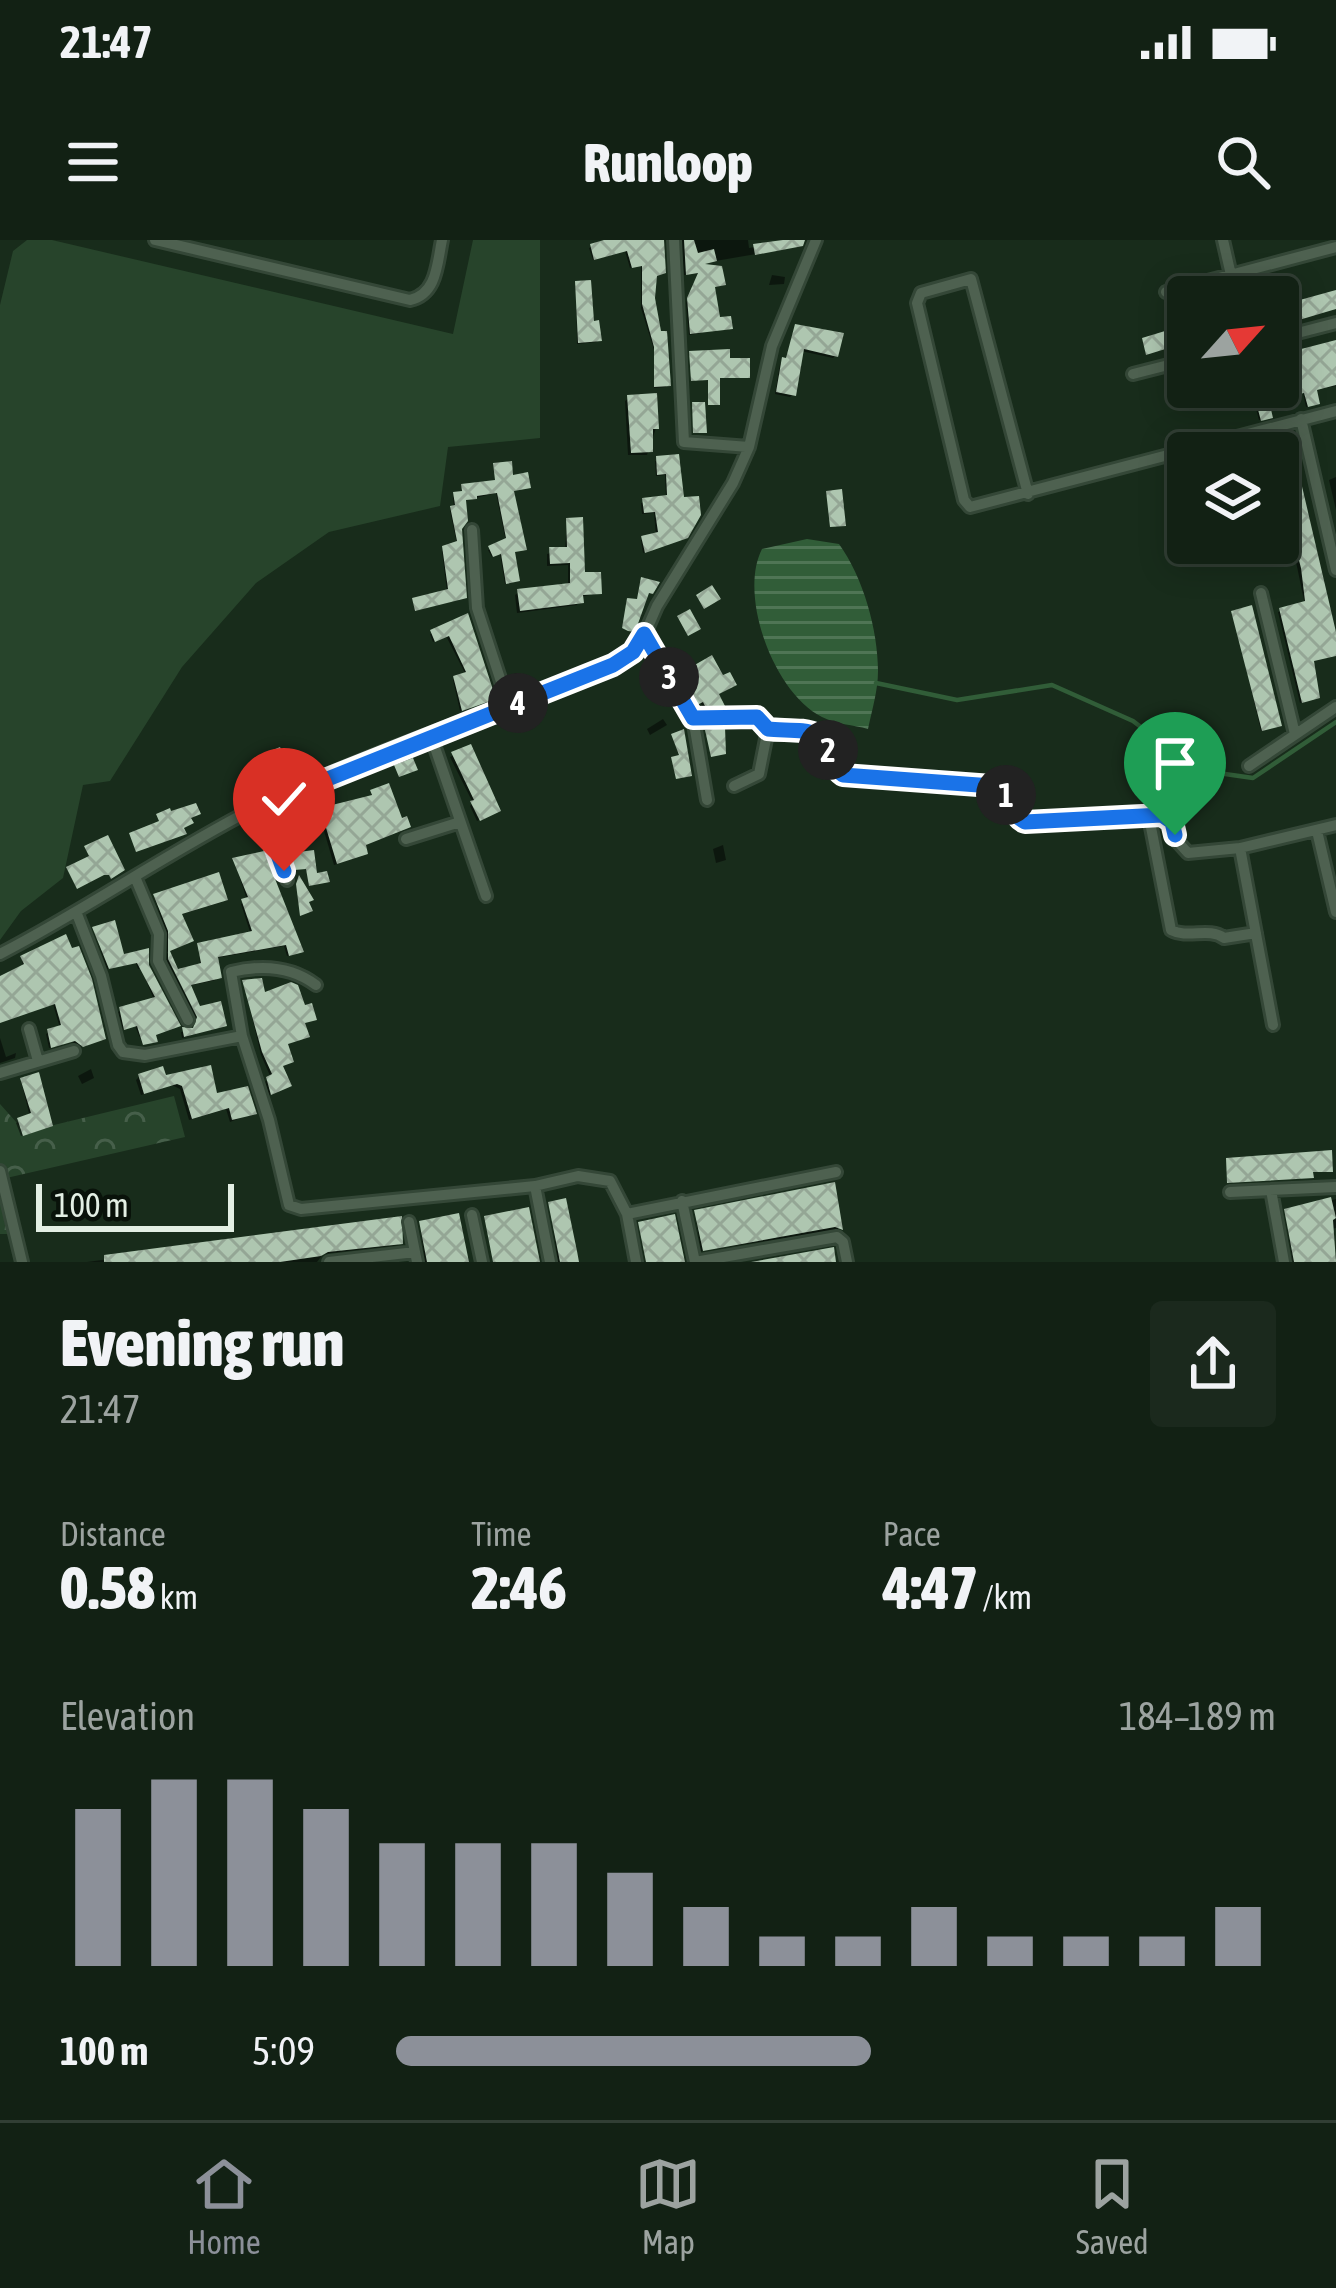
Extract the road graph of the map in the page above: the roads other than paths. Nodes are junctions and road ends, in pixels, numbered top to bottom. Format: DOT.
graph roads {
  1 [pos="155,240"];
  2 [pos="442,240"];
  3 [pos="674,240"];
  4 [pos="816,240"];
  5 [pos="1222,240"];
  6 [pos="1336,247"];
  7 [pos="1232,275"];
  8 [pos="1166,292"];
  9 [pos="1336,323"];
  10 [pos="1299,333"];
  11 [pos="1167,365"];
  12 [pos="1132,374"];
  13 [pos="1336,411"];
  14 [pos="1301,419"];
  15 [pos="748,447"];
  16 [pos="1028,494"];
  17 [pos="472,530"];
  18 [pos="1336,570"];
  19 [pos="1261,593"];
  20 [pos="644,634"];
  21 [pos="509,706"];
  22 [pos="1336,707"];
  23 [pos="693,718"];
  24 [pos="768,729"];
  25 [pos="1295,734"];
  26 [pos="431,736"];
  27 [pos="1249,766"];
  28 [pos="734,786"];
  29 [pos="707,800"];
  30 [pos="260,806"];
  31 [pos="1149,817"];
  32 [pos="460,822"];
  33 [pos="1336,826"];
  34 [pos="1317,831"];
  35 [pos="406,838"];
  36 [pos="1240,848"];
  37 [pos="135,877"];
  38 [pos="287,880"];
  39 [pos="486,896"];
  40 [pos="1336,912"];
  41 [pos="77,914"];
  42 [pos="1256,933"];
  43 [pos="0,954"];
  44 [pos="316,985"];
  45 [pos="188,1019"];
  46 [pos="1274,1025"];
  47 [pos="28,1029"];
  48 [pos="242,1036"];
  49 [pos="74,1051"];
  50 [pos="38,1061"];
  51 [pos="0,1073"];
  52 [pos="0,1171"];
  53 [pos="836,1172"];
  54 [pos="535,1186"];
  55 [pos="1336,1187"];
  56 [pos="1271,1190"];
  57 [pos="1230,1192"];
  58 [pos="682,1202"];
  59 [pos="627,1214"];
  60 [pos="472,1215"];
  61 [pos="409,1222"];
  62 [pos="784,1246"];
  63 [pos="416,1257"];
  64 [pos="22,1262"];
  65 [pos="329,1262"];
  66 [pos="482,1262"];
  67 [pos="550,1262"];
  68 [pos="636,1262"];
  69 [pos="694,1262"];
  70 [pos="786,1262"];
  71 [pos="847,1262"];
  72 [pos="1284,1262"];
  1 -- 2 [label="street"];
  3 -- 15 [label="street"];
  4 -- 15 [label="street"];
  5 -- 7 [label="street"];
  6 -- 7 [label="street"];
  7 -- 8 [label="street"];
  9 -- 10 [label="street"];
  11 -- 12 [label="street"];
  13 -- 14 [label="street"];
  14 -- 16 [label="street"];
  14 -- 18 [label="street"];
  15 -- 20 [label="street"];
  16 -- 16 [label="street"];
  17 -- 21 [label="street"];
  19 -- 25 [label="street"];
  20 -- 21 [label="street"];
  20 -- 23 [label="street"];
  21 -- 26 [label="street"];
  22 -- 25 [label="street"];
  23 -- 24 [label="street"];
  23 -- 29 [label="street"];
  24 -- 28 [label="street"];
  24 -- 31 [label="street"];
  25 -- 27 [label="street"];
  26 -- 30 [label="street"];
  26 -- 32 [label="street"];
  30 -- 37 [label="street"];
  30 -- 38 [label="street"];
  31 -- 36 [label="street"];
  31 -- 42 [label="street"];
  32 -- 35 [label="street"];
  32 -- 39 [label="street"];
  33 -- 34 [label="street"];
  34 -- 36 [label="street"];
  34 -- 40 [label="street"];
  36 -- 42 [label="street"];
  37 -- 41 [label="street"];
  37 -- 45 [label="street"];
  41 -- 43 [label="street"];
  41 -- 48 [label="street"];
  42 -- 46 [label="street"];
  44 -- 48 [label="street"];
  47 -- 50 [label="street"];
  48 -- 54 [label="street"];
  49 -- 50 [label="street"];
  50 -- 51 [label="street"];
  52 -- 64 [label="street"];
  53 -- 58 [label="street"];
  54 -- 59 [label="street"];
  54 -- 67 [label="street"];
  55 -- 56 [label="street"];
  56 -- 57 [label="street"];
  56 -- 72 [label="street"];
  58 -- 59 [label="street"];
  58 -- 69 [label="street"];
  59 -- 68 [label="street"];
  60 -- 66 [label="street"];
  61 -- 63 [label="street"];
  62 -- 69 [label="street"];
  62 -- 70 [label="street"];
  62 -- 71 [label="street"];
  63 -- 65 [label="street"];
}
